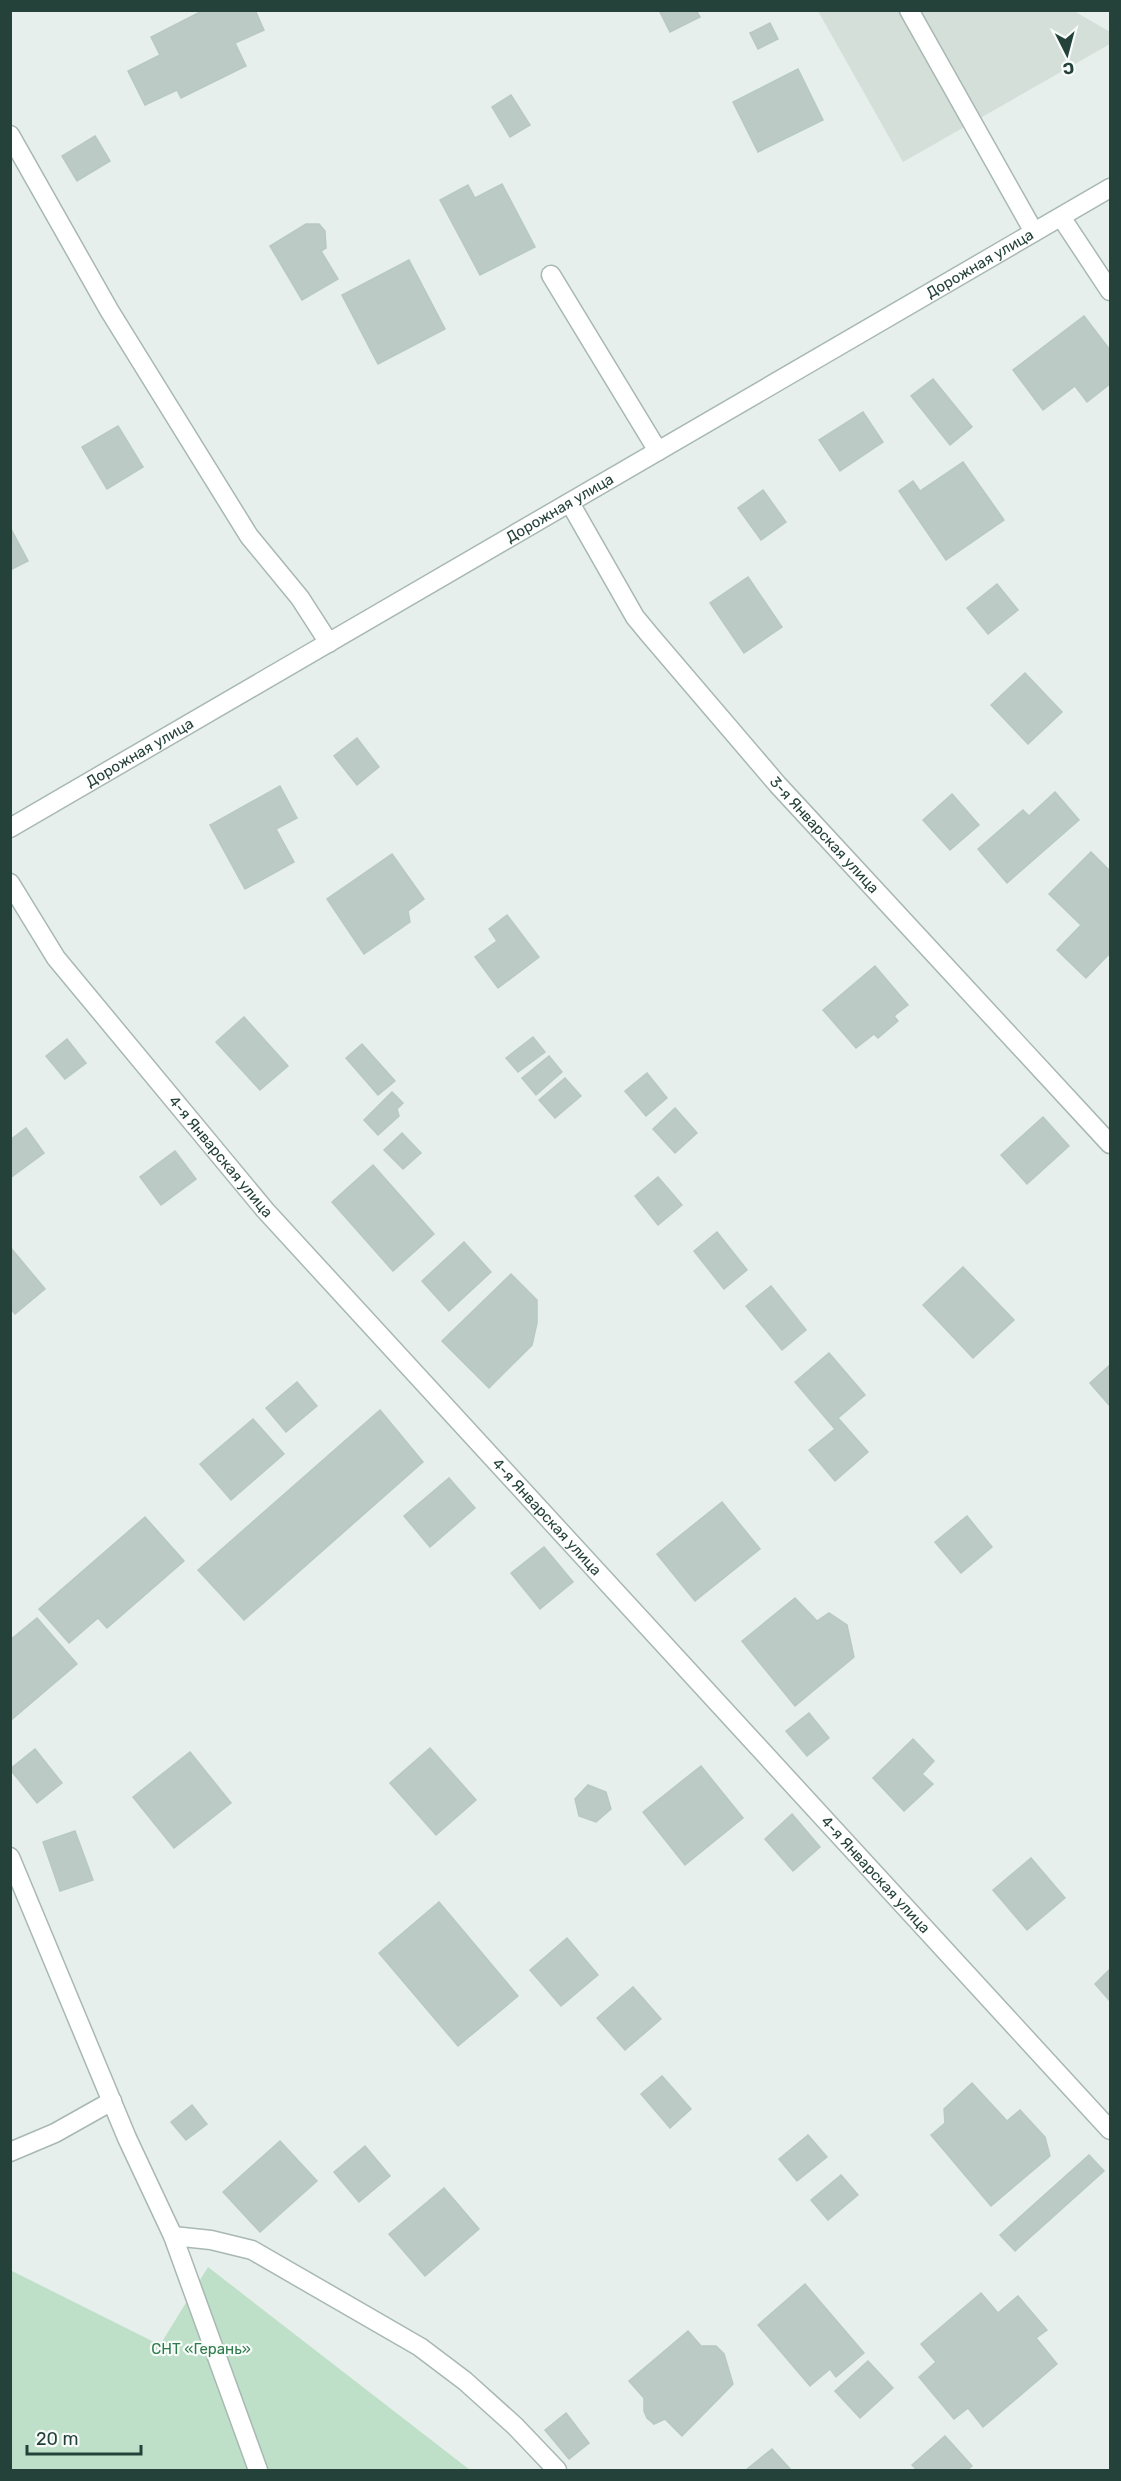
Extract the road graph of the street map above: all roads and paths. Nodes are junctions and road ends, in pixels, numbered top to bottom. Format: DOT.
graph roads {
  1 [pos="909,10"];
  2 [pos="10,135"];
  3 [pos="1110,188"];
  4 [pos="1061,217"];
  5 [pos="1034,232"];
  6 [pos="552,275"];
  7 [pos="1110,291"];
  8 [pos="658,451"];
  9 [pos="570,502"];
  10 [pos="329,643"];
  11 [pos="10,828"];
  12 [pos="10,883"];
  13 [pos="1110,1144"];
  14 [pos="10,1857"];
  15 [pos="112,2101"];
  16 [pos="1110,2130"];
  17 [pos="10,2152"];
  18 [pos="173,2236"];
  19 [pos="258,2470"];
  20 [pos="557,2470"];
  1 -- 5 [label="street"];
  2 -- 10 [label="street"];
  3 -- 4 [label="street, Дорожная улица"];
  4 -- 5 [label="street, Дорожная улица"];
  4 -- 7 [label="street"];
  5 -- 8 [label="street, Дорожная улица"];
  6 -- 8 [label="street"];
  8 -- 9 [label="street, Дорожная улица"];
  9 -- 10 [label="street, Дорожная улица"];
  9 -- 13 [label="street, 3-я Январская улица"];
  10 -- 11 [label="street, Дорожная улица"];
  12 -- 16 [label="street, 4-я Январская улица"];
  14 -- 15 [label="street"];
  15 -- 17 [label="street"];
  15 -- 18 [label="street"];
  18 -- 19 [label="street"];
  18 -- 20 [label="street"];
}
